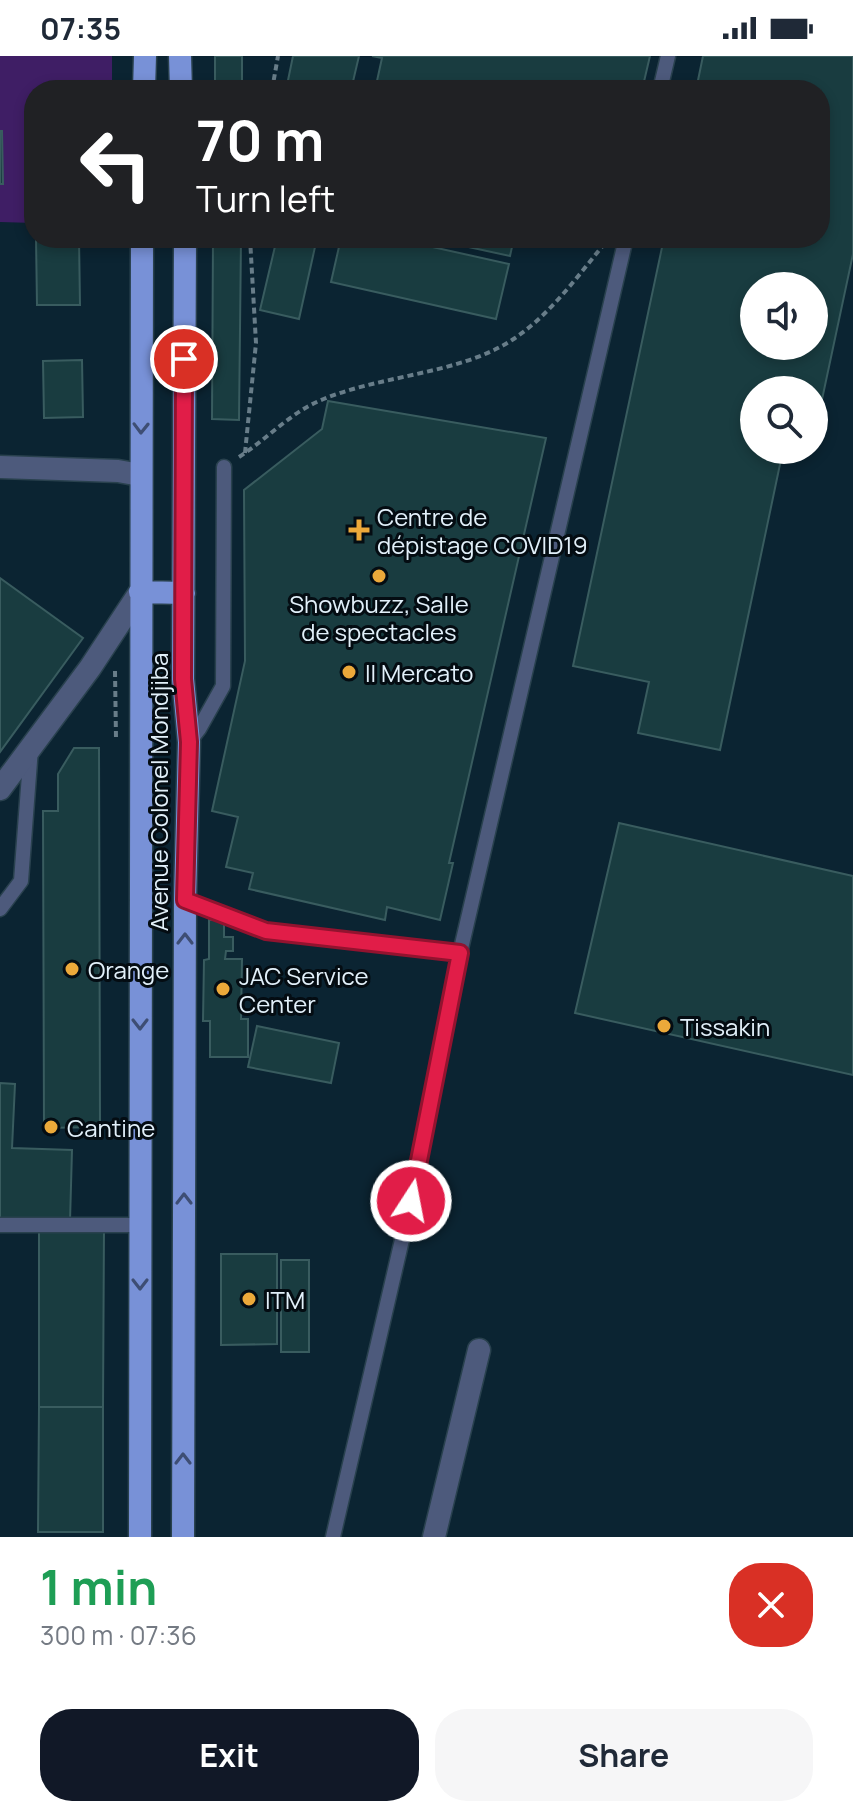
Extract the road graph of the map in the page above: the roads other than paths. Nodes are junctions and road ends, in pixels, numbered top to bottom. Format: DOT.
graph roads {
  1 [pos="143,56"];
  2 [pos="183,56"];
  3 [pos="668,56"];
  4 [pos="143,80"];
  5 [pos="183,80"];
  6 [pos="662,80"];
  7 [pos="142,248"];
  8 [pos="184,248"];
  9 [pos="624,248"];
  10 [pos="0,467"];
  11 [pos="224,467"];
  12 [pos="140,475"];
  13 [pos="140,592"];
  14 [pos="184,593"];
  15 [pos="189,742"];
  16 [pos="31,747"];
  17 [pos="0,789"];
  18 [pos="185,900"];
  19 [pos="0,909"];
  20 [pos="460,953"];
  21 [pos="0,1225"];
  22 [pos="140,1225"];
  23 [pos="479,1350"];
  24 [pos="140,1537"];
  25 [pos="183,1537"];
  26 [pos="333,1537"];
  27 [pos="434,1537"];
  1 -- 4 [label="main road"];
  2 -- 5 [label="main road"];
  3 -- 6 [label="lane"];
  7 -- 12 [label="main road, Avenue Colonel Mondjiba, one-way"];
  8 -- 14 [label="main road, Avenue Colonel Mondjiba"];
  9 -- 20 [label="lane"];
  10 -- 12 [label="street"];
  11 -- 15 [label="lane"];
  12 -- 13 [label="main road, Avenue Colonel Mondjiba"];
  13 -- 14 [label="main road"];
  13 -- 16 [label="street"];
  13 -- 22 [label="main road, Avenue Colonel Mondjiba, one-way"];
  14 -- 15 [label="main road, Avenue Colonel Mondjiba"];
  15 -- 18 [label="main road, Avenue Colonel Mondjiba"];
  16 -- 17 [label="street"];
  16 -- 19 [label="lane"];
  18 -- 20 [label="lane"];
  25 -- 18 [label="main road, Avenue Colonel Mondjiba, one-way"];
  20 -- 26 [label="lane"];
  21 -- 22 [label="lane"];
  22 -- 24 [label="main road, Avenue Colonel Mondjiba, one-way"];
  23 -- 27 [label="street"];
}
